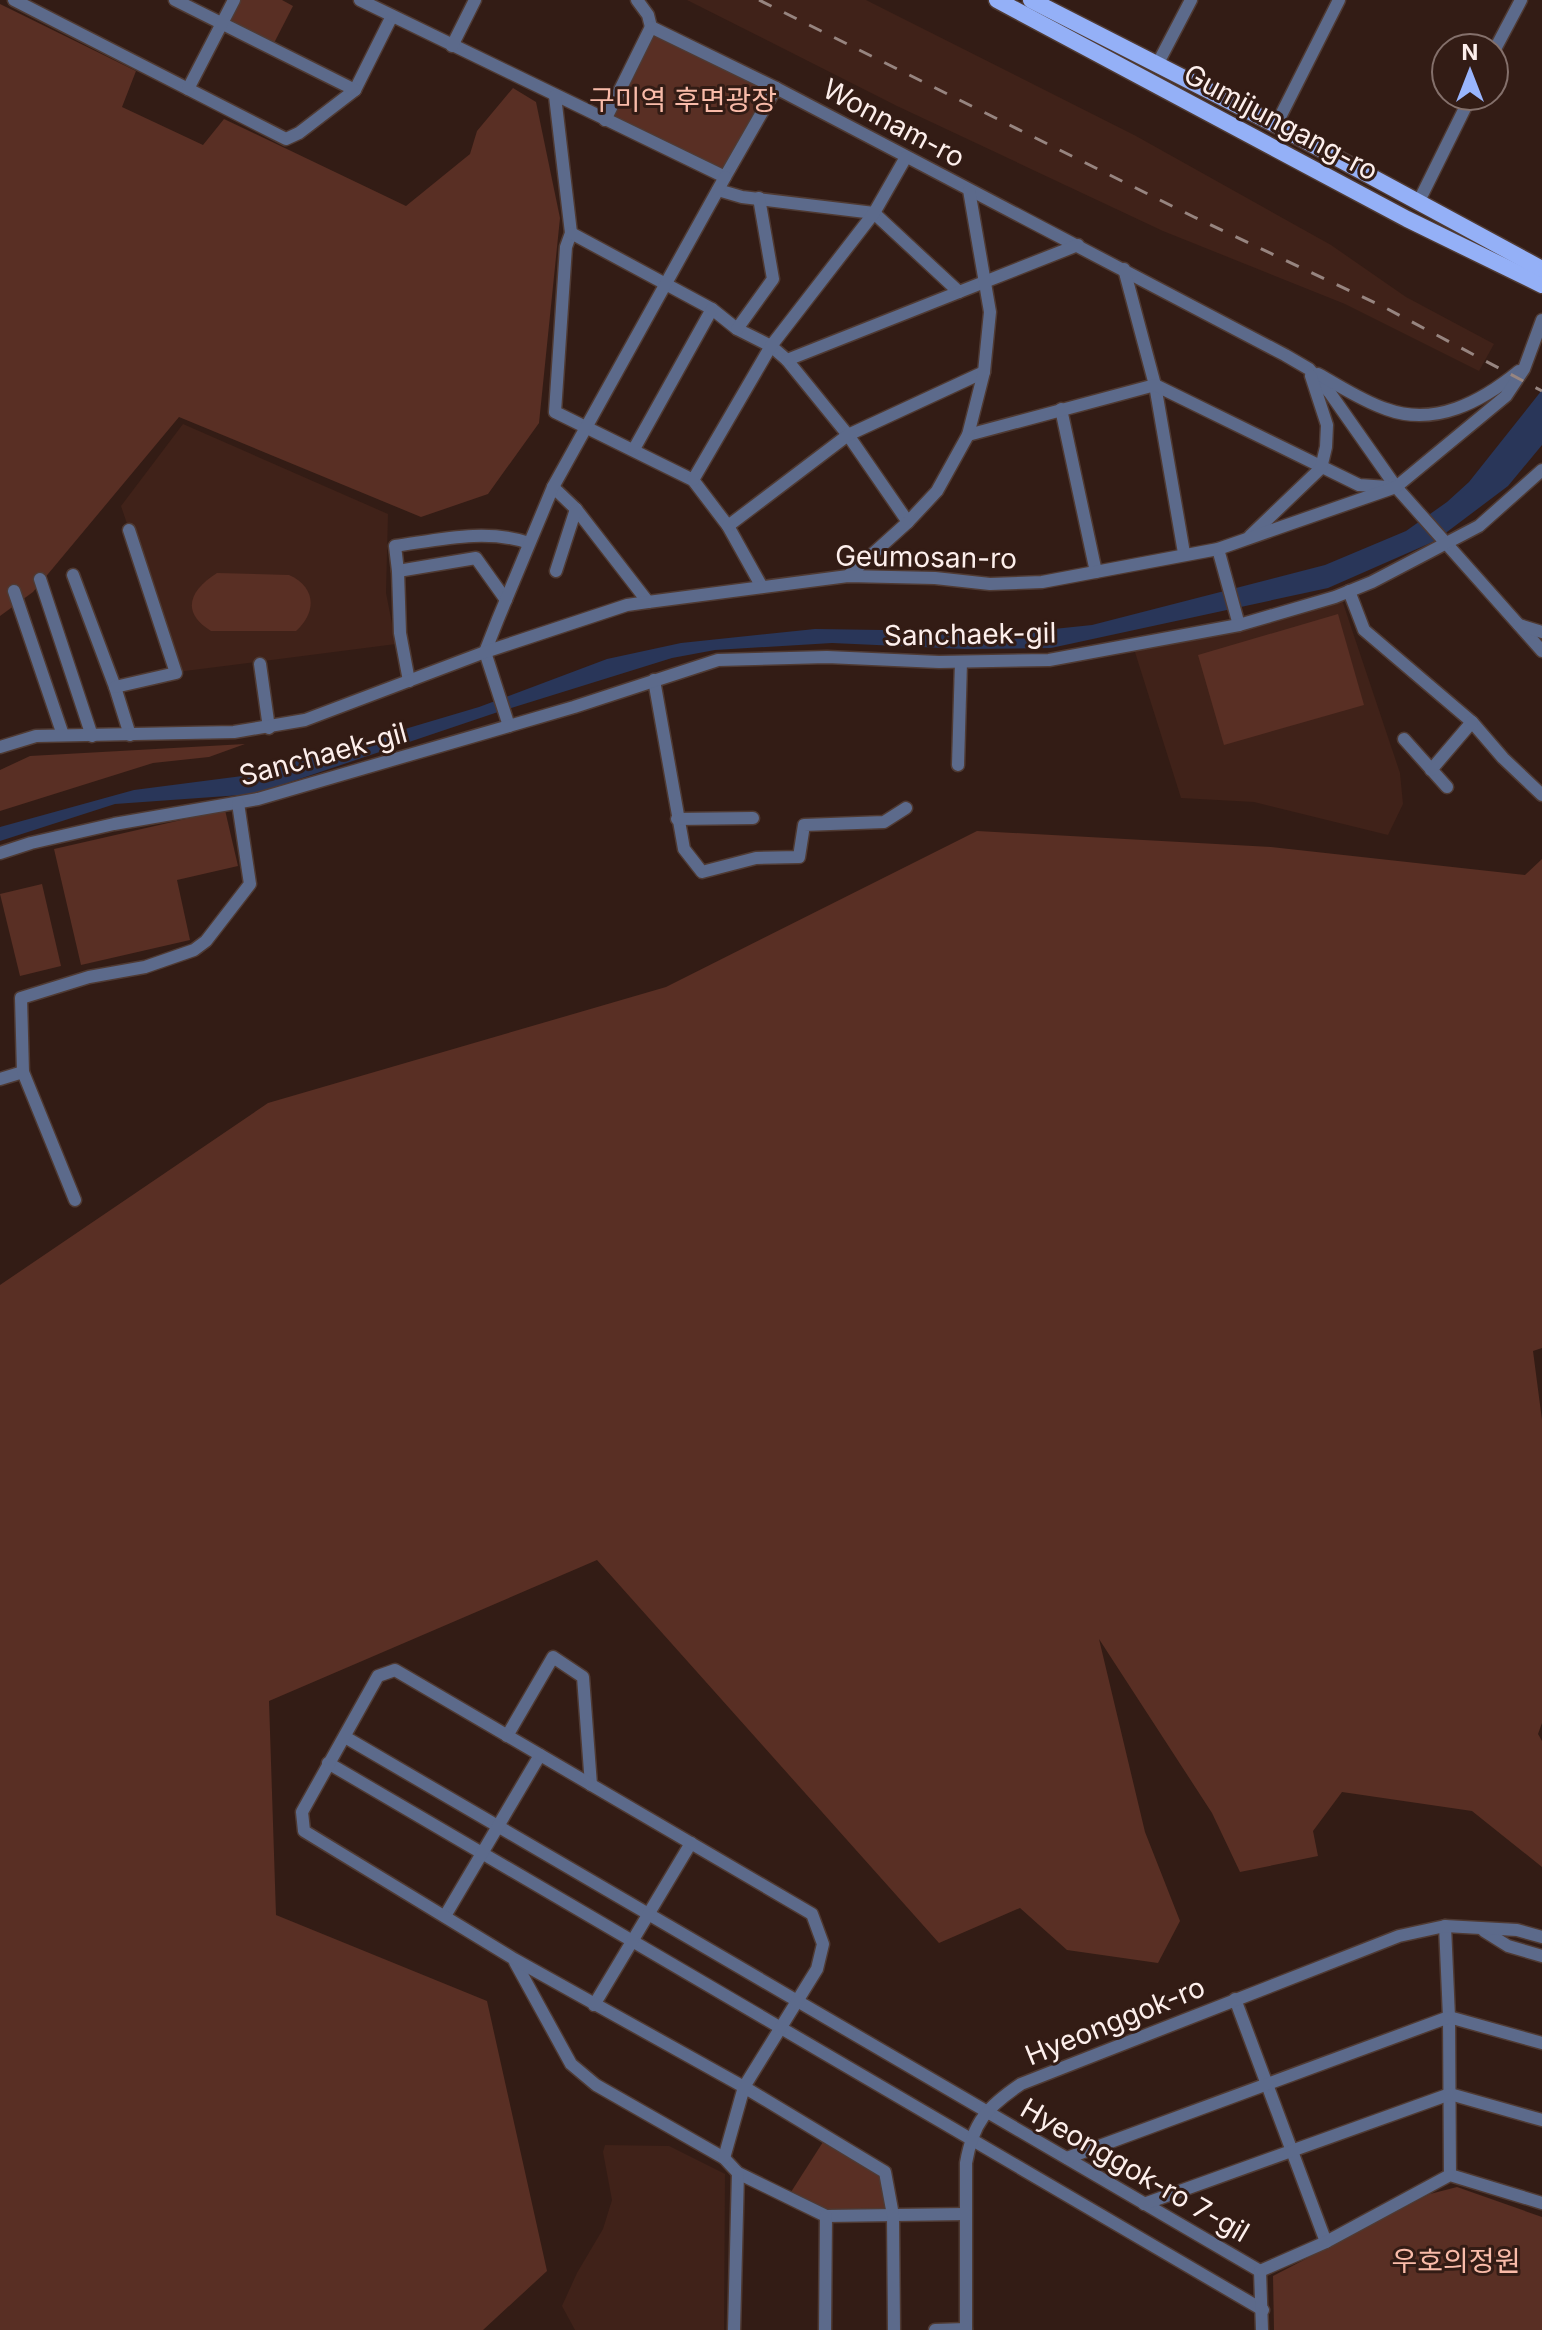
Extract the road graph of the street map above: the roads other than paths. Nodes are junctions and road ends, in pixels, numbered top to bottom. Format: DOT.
graph roads {
  1 [pos="14,0"];
  2 [pos="175,0"];
  3 [pos="234,0"];
  4 [pos="360,0"];
  5 [pos="475,0"];
  6 [pos="637,0"];
  7 [pos="997,0"];
  8 [pos="1031,0"];
  9 [pos="1191,0"];
  10 [pos="1339,0"];
  11 [pos="1521,0"];
  12 [pos="1050,4"];
  13 [pos="382,5"];
  14 [pos="392,16"];
  15 [pos="222,24"];
  16 [pos="651,27"];
  17 [pos="1504,32"];
  18 [pos="452,46"];
  19 [pos="1157,65"];
  20 [pos="776,88"];
  21 [pos="188,89"];
  22 [pos="355,90"];
  23 [pos="555,96"];
  24 [pos="1463,112"];
  25 [pos="605,120"];
  26 [pos="1276,125"];
  27 [pos="906,157"];
  28 [pos="725,177"];
  29 [pos="718,190"];
  30 [pos="969,190"];
  31 [pos="759,198"];
  32 [pos="1418,203"];
  33 [pos="874,213"];
  34 [pos="571,233"];
  35 [pos="1078,245"];
  36 [pos="1124,269"];
  37 [pos="1542,269"];
  38 [pos="985,281"];
  39 [pos="663,284"];
  40 [pos="1542,285"];
  41 [pos="959,292"];
  42 [pos="712,309"];
  43 [pos="1542,320"];
  44 [pos="737,329"];
  45 [pos="771,346"];
  46 [pos="787,360"];
  47 [pos="1525,366"];
  48 [pos="1309,369"];
  49 [pos="984,372"];
  50 [pos="1155,385"];
  51 [pos="1061,409"];
  52 [pos="585,426"];
  53 [pos="848,435"];
  54 [pos="968,435"];
  55 [pos="634,449"];
  56 [pos="1321,468"];
  57 [pos="1542,470"];
  58 [pos="693,480"];
  59 [pos="553,487"];
  60 [pos="1396,487"];
  61 [pos="576,509"];
  62 [pos="908,522"];
  63 [pos="728,526"];
  64 [pos="129,530"];
  65 [pos="1246,539"];
  66 [pos="529,543"];
  67 [pos="1446,544"];
  68 [pos="1218,549"];
  69 [pos="1184,553"];
  70 [pos="398,571"];
  71 [pos="556,571"];
  72 [pos="1096,572"];
  73 [pos="73,575"];
  74 [pos="848,576"];
  75 [pos="40,579"];
  76 [pos="762,587"];
  77 [pos="14,591"];
  78 [pos="1349,591"];
  79 [pos="506,600"];
  80 [pos="648,602"];
  81 [pos="1516,624"];
  82 [pos="1239,625"];
  83 [pos="1542,632"];
  84 [pos="1542,651"];
  85 [pos="485,652"];
  86 [pos="961,662"];
  87 [pos="260,664"];
  88 [pos="654,680"];
  89 [pos="409,681"];
  90 [pos="115,687"];
  91 [pos="1472,722"];
  92 [pos="509,726"];
  93 [pos="269,728"];
  94 [pos="63,735"];
  95 [pos="130,735"];
  96 [pos="92,736"];
  97 [pos="1404,739"];
  98 [pos="1,744"];
  99 [pos="958,765"];
  100 [pos="1431,770"];
  101 [pos="1447,787"];
  102 [pos="1542,795"];
  103 [pos="238,803"];
  104 [pos="906,808"];
  105 [pos="753,818"];
  106 [pos="677,819"];
  107 [pos="0,853"];
  108 [pos="23,1072"];
  109 [pos="0,1079"];
  110 [pos="75,1200"];
  111 [pos="507,1736"];
  112 [pos="345,1737"];
  113 [pos="540,1755"];
  114 [pos="328,1763"];
  115 [pos="591,1785"];
  116 [pos="498,1826"];
  117 [pos="691,1843"];
  118 [pos="482,1853"];
  119 [pos="648,1914"];
  120 [pos="445,1916"];
  121 [pos="1445,1926"];
  122 [pos="1481,1930"];
  123 [pos="1542,1937"];
  124 [pos="632,1941"];
  125 [pos="1542,1956"];
  126 [pos="514,1959"];
  127 [pos="1235,1999"];
  128 [pos="798,2002"];
  129 [pos="594,2005"];
  130 [pos="1449,2017"];
  131 [pos="782,2028"];
  132 [pos="1542,2043"];
  133 [pos="1267,2084"];
  134 [pos="744,2087"];
  135 [pos="1450,2094"];
  136 [pos="986,2111"];
  137 [pos="1542,2120"];
  138 [pos="970,2138"];
  139 [pos="1292,2151"];
  140 [pos="724,2158"];
  141 [pos="1067,2158"];
  142 [pos="738,2173"];
  143 [pos="1450,2175"];
  144 [pos="1542,2203"];
  145 [pos="1144,2204"];
  146 [pos="965,2214"];
  147 [pos="893,2215"];
  148 [pos="826,2216"];
  149 [pos="1326,2242"];
  150 [pos="1260,2271"];
  151 [pos="1263,2310"];
  152 [pos="966,2329"];
  153 [pos="734,2330"];
  154 [pos="825,2330"];
  155 [pos="894,2330"];
  156 [pos="935,2330"];
  157 [pos="1262,2330"];
  1 -- 21 [label="street"];
  2 -- 15 [label="street"];
  3 -- 15 [label="street"];
  4 -- 13 [label="street"];
  5 -- 18 [label="street"];
  6 -- 16 [label="street"];
  7 -- 40 [label="main road, Gumijungang-ro"];
  8 -- 12 [label="main road, Gumijungang-ro"];
  9 -- 19 [label="street"];
  10 -- 26 [label="street"];
  11 -- 17 [label="street"];
  12 -- 19 [label="main road, Gumijungang-ro"];
  13 -- 14 [label="street"];
  14 -- 18 [label="street"];
  14 -- 22 [label="street"];
  15 -- 21 [label="street"];
  15 -- 22 [label="street"];
  16 -- 20 [label="street, Wonnam-ro"];
  16 -- 25 [label="street"];
  18 -- 23 [label="street"];
  19 -- 26 [label="main road, Gumijungang-ro"];
  20 -- 27 [label="street, Wonnam-ro"];
  20 -- 28 [label="street"];
  21 -- 22 [label="street"];
  23 -- 25 [label="street"];
  23 -- 34 [label="street"];
  24 -- 32 [label="street"];
  25 -- 28 [label="street"];
  26 -- 32 [label="main road, Gumijungang-ro"];
  27 -- 30 [label="street, Wonnam-ro"];
  27 -- 33 [label="street"];
  28 -- 29 [label="street"];
  29 -- 31 [label="street"];
  29 -- 39 [label="street"];
  30 -- 35 [label="street, Wonnam-ro"];
  30 -- 38 [label="street"];
  31 -- 33 [label="street"];
  31 -- 44 [label="street"];
  32 -- 37 [label="main road, Gumijungang-ro"];
  33 -- 41 [label="street"];
  33 -- 45 [label="street"];
  34 -- 39 [label="street"];
  34 -- 52 [label="street"];
  35 -- 36 [label="street, Wonnam-ro"];
  35 -- 38 [label="street"];
  36 -- 48 [label="street, Wonnam-ro"];
  36 -- 50 [label="street"];
  38 -- 41 [label="street"];
  38 -- 49 [label="street"];
  39 -- 42 [label="street"];
  39 -- 52 [label="street"];
  41 -- 46 [label="street"];
  42 -- 44 [label="street"];
  42 -- 55 [label="street"];
  43 -- 47 [label="street, Geumosan-ro"];
  44 -- 45 [label="street"];
  45 -- 46 [label="street"];
  45 -- 58 [label="street"];
  46 -- 53 [label="street"];
  47 -- 48 [label="street"];
  47 -- 60 [label="street, Geumosan-ro"];
  48 -- 56 [label="street"];
  48 -- 60 [label="street, Wonnam-ro"];
  49 -- 53 [label="street"];
  49 -- 54 [label="street"];
  50 -- 51 [label="street"];
  50 -- 56 [label="street"];
  50 -- 69 [label="street"];
  51 -- 54 [label="street"];
  51 -- 72 [label="street"];
  52 -- 55 [label="street"];
  52 -- 59 [label="street"];
  53 -- 62 [label="street"];
  53 -- 63 [label="street"];
  54 -- 62 [label="street"];
  55 -- 58 [label="street"];
  56 -- 60 [label="street"];
  56 -- 65 [label="street"];
  57 -- 67 [label="street, Sanchaek-gil"];
  58 -- 63 [label="street"];
  59 -- 61 [label="street"];
  59 -- 66 [label="street"];
  60 -- 65 [label="street, Geumosan-ro"];
  60 -- 67 [label="street, Wonnam-ro"];
  61 -- 71 [label="street"];
  61 -- 80 [label="street"];
  62 -- 74 [label="street"];
  63 -- 76 [label="street"];
  64 -- 90 [label="street"];
  65 -- 68 [label="street, Geumosan-ro"];
  66 -- 70 [label="street"];
  66 -- 79 [label="street"];
  67 -- 78 [label="street, Sanchaek-gil"];
  67 -- 81 [label="street, Wonnam-ro"];
  68 -- 69 [label="street, Geumosan-ro"];
  68 -- 82 [label="street"];
  69 -- 72 [label="street, Geumosan-ro"];
  70 -- 79 [label="street"];
  70 -- 89 [label="street"];
  72 -- 74 [label="street, Geumosan-ro"];
  73 -- 90 [label="street"];
  74 -- 76 [label="street, Geumosan-ro"];
  75 -- 96 [label="street"];
  76 -- 80 [label="street, Geumosan-ro"];
  77 -- 94 [label="street"];
  78 -- 82 [label="street, Sanchaek-gil"];
  78 -- 91 [label="street"];
  79 -- 85 [label="street"];
  80 -- 85 [label="street, Geumosan-ro"];
  81 -- 83 [label="street"];
  81 -- 84 [label="street, Wonnam-ro"];
  82 -- 86 [label="street, Sanchaek-gil"];
  85 -- 89 [label="street, Geumosan-ro"];
  85 -- 92 [label="street"];
  86 -- 88 [label="street, Sanchaek-gil"];
  86 -- 99 [label="street"];
  87 -- 93 [label="street"];
  88 -- 92 [label="street, Sanchaek-gil"];
  88 -- 106 [label="street"];
  89 -- 93 [label="street, Geumosan-ro"];
  90 -- 95 [label="street"];
  91 -- 100 [label="street"];
  91 -- 102 [label="street"];
  92 -- 103 [label="street, Sanchaek-gil"];
  93 -- 95 [label="street, Geumosan-ro"];
  94 -- 96 [label="street, Geumosan-ro"];
  94 -- 98 [label="street, Geumosan-ro"];
  95 -- 96 [label="street, Geumosan-ro"];
  97 -- 100 [label="street"];
  100 -- 101 [label="street"];
  103 -- 107 [label="street, Sanchaek-gil"];
  103 -- 108 [label="street"];
  104 -- 106 [label="street"];
  105 -- 106 [label="street"];
  108 -- 109 [label="street"];
  108 -- 110 [label="street"];
  111 -- 112 [label="street"];
  111 -- 113 [label="street"];
  111 -- 115 [label="street"];
  112 -- 114 [label="street"];
  112 -- 116 [label="street, Hyeonggok-ro 7-gil"];
  113 -- 115 [label="street"];
  113 -- 116 [label="street"];
  114 -- 118 [label="street"];
  114 -- 120 [label="street"];
  115 -- 117 [label="street"];
  116 -- 118 [label="street"];
  116 -- 119 [label="street, Hyeonggok-ro 7-gil"];
  117 -- 119 [label="street"];
  117 -- 128 [label="street"];
  118 -- 120 [label="street"];
  118 -- 124 [label="street"];
  119 -- 124 [label="street"];
  119 -- 128 [label="street, Hyeonggok-ro 7-gil"];
  120 -- 126 [label="street"];
  121 -- 122 [label="street, Hyeonggok-ro"];
  121 -- 127 [label="street, Hyeonggok-ro"];
  121 -- 130 [label="street"];
  122 -- 123 [label="street, Hyeonggok-ro"];
  122 -- 125 [label="street, Hyeonggok-ro"];
  124 -- 129 [label="street"];
  124 -- 131 [label="street"];
  126 -- 129 [label="street"];
  126 -- 140 [label="street"];
  127 -- 133 [label="street"];
  127 -- 136 [label="street, Hyeonggok-ro"];
  128 -- 131 [label="street"];
  128 -- 136 [label="street, Hyeonggok-ro 7-gil"];
  129 -- 134 [label="street"];
  130 -- 132 [label="street"];
  130 -- 133 [label="street"];
  130 -- 135 [label="street"];
  131 -- 134 [label="street"];
  131 -- 138 [label="street"];
  133 -- 139 [label="street"];
  133 -- 141 [label="street"];
  134 -- 140 [label="street"];
  134 -- 147 [label="street"];
  135 -- 137 [label="street"];
  135 -- 139 [label="street"];
  135 -- 143 [label="street"];
  136 -- 138 [label="street, Hyeonggok-ro"];
  136 -- 141 [label="street, Hyeonggok-ro 7-gil"];
  138 -- 146 [label="street, Hyeonggok-ro"];
  138 -- 151 [label="street"];
  139 -- 145 [label="street"];
  139 -- 149 [label="street"];
  140 -- 142 [label="street"];
  141 -- 145 [label="street, Hyeonggok-ro 7-gil"];
  142 -- 148 [label="street"];
  142 -- 153 [label="street"];
  143 -- 144 [label="street"];
  143 -- 149 [label="street"];
  145 -- 150 [label="street, Hyeonggok-ro 7-gil"];
  146 -- 147 [label="street"];
  146 -- 152 [label="street, Hyeonggok-ro"];
  147 -- 148 [label="street"];
  147 -- 155 [label="street"];
  148 -- 154 [label="street"];
  149 -- 150 [label="street"];
  150 -- 151 [label="street"];
  151 -- 157 [label="street"];
  152 -- 156 [label="street"];
}
